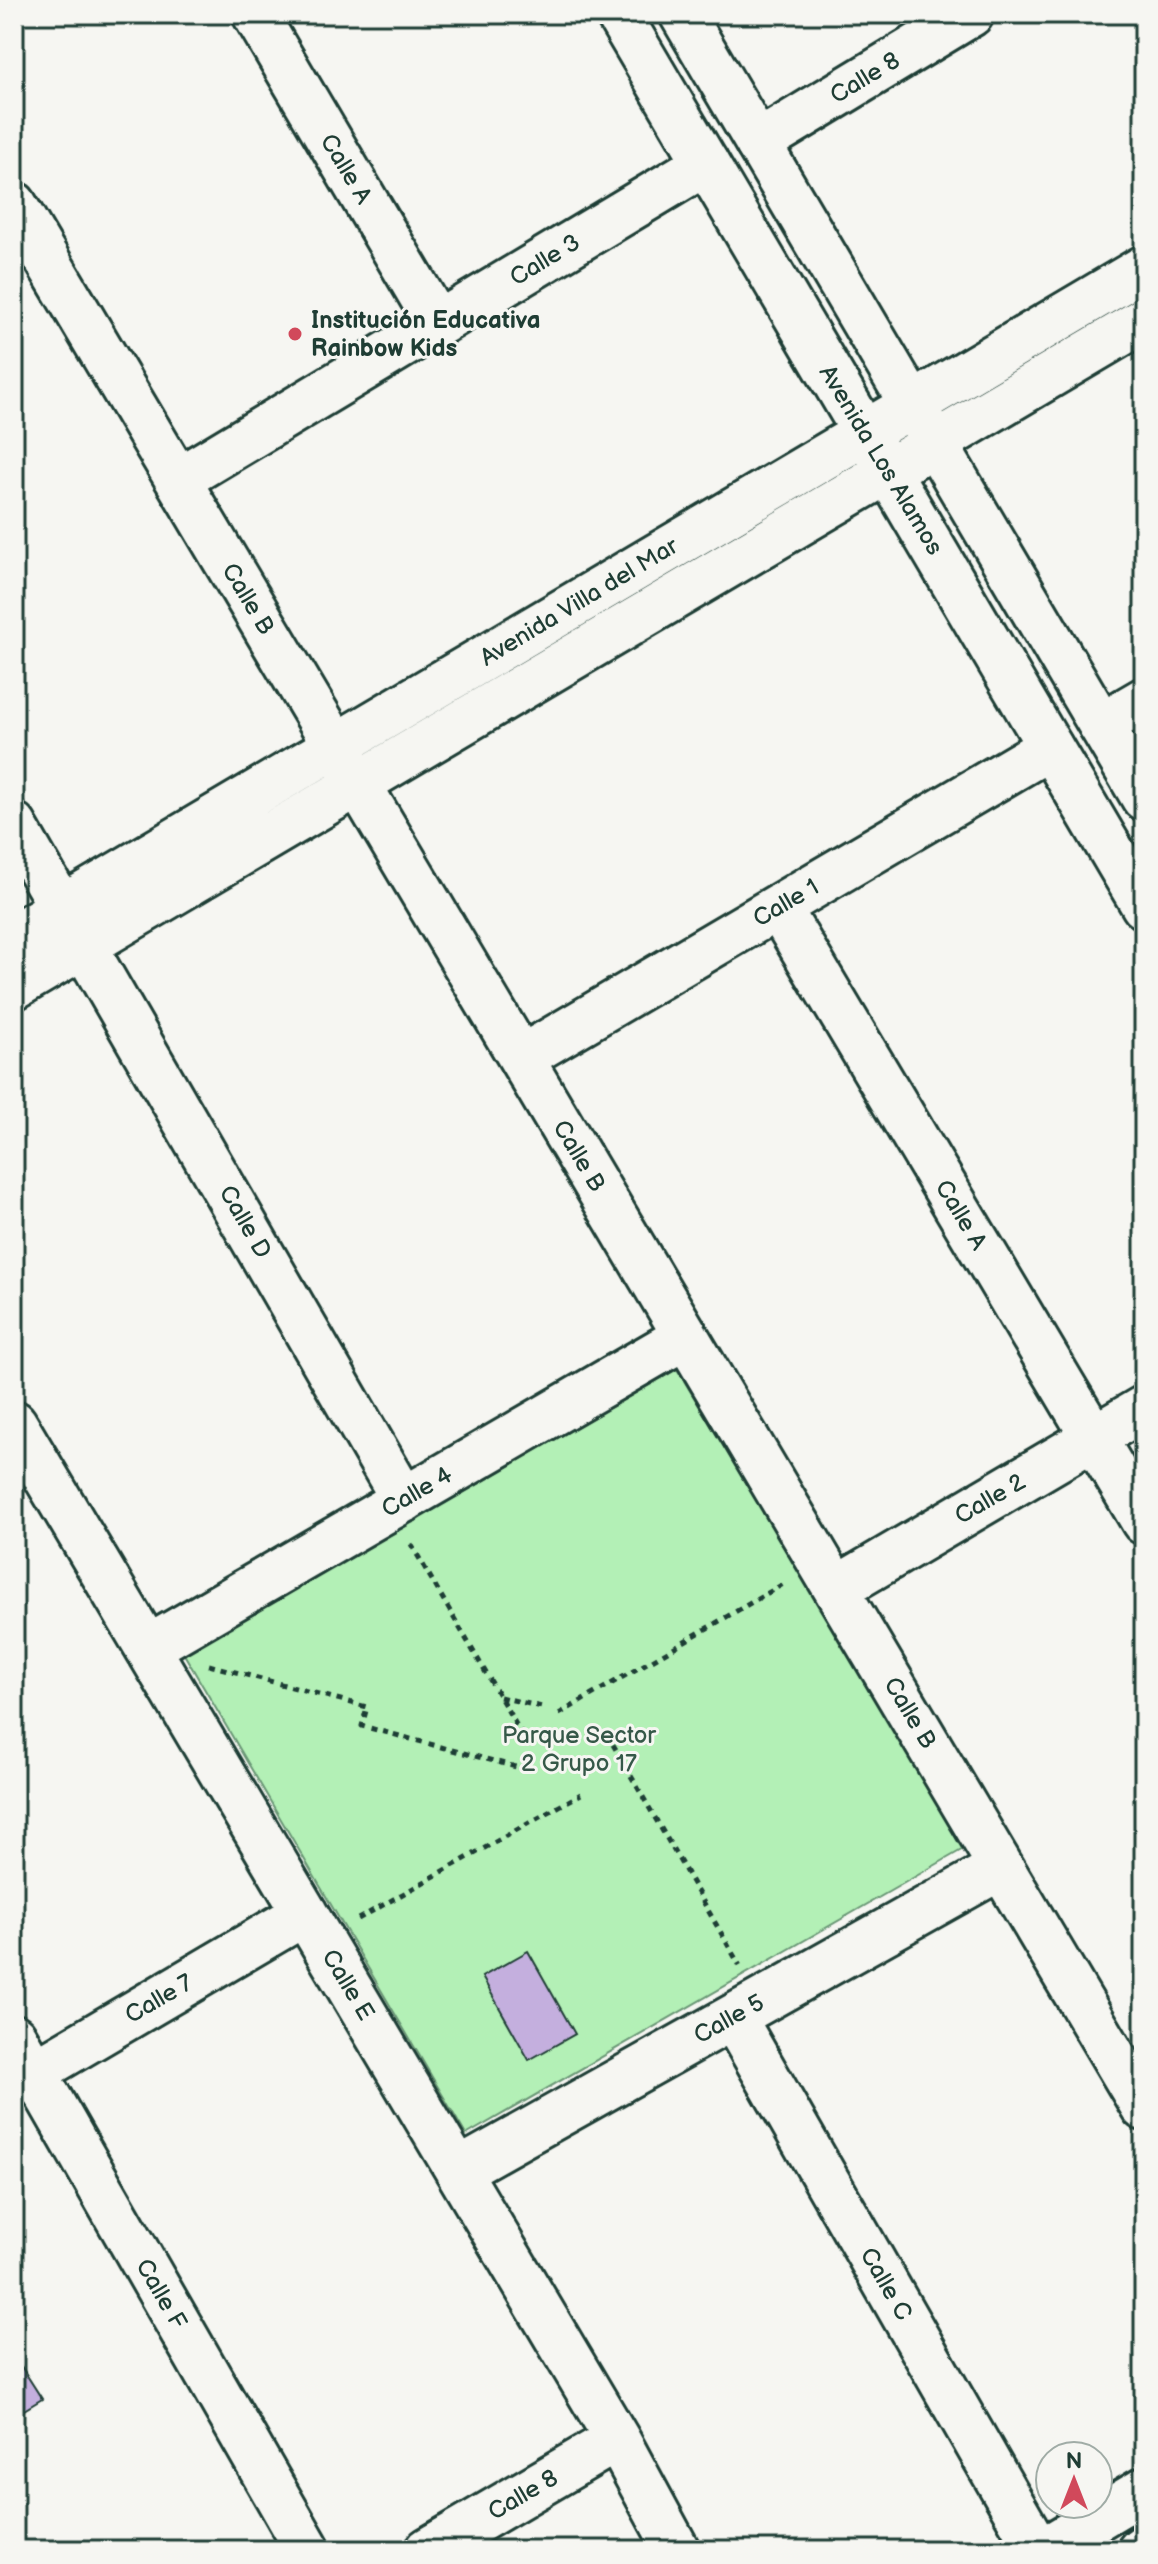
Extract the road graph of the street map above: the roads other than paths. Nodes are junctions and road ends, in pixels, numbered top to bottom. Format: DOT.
graph roads {
  1 [pos="255,14"];
  2 [pos="618,14"];
  3 [pos="682,14"];
  4 [pos="971,14"];
  5 [pos="758,143"];
  6 [pos="706,163"];
  7 [pos="16,210"];
  8 [pos="1144,268"];
  9 [pos="1144,320"];
  10 [pos="438,324"];
  11 [pos="912,404"];
  12 [pos="865,433"];
  13 [pos="935,443"];
  14 [pos="887,471"];
  15 [pos="178,480"];
  16 [pos="1144,700"];
  17 [pos="1101,725"];
  18 [pos="335,746"];
  19 [pos="1050,747"];
  20 [pos="358,783"];
  21 [pos="1144,798"];
  22 [pos="14,825"];
  23 [pos="1144,906"];
  24 [pos="63,907"];
  25 [pos="778,907"];
  26 [pos="14,936"];
  27 [pos="85,944"];
  28 [pos="14,987"];
  29 [pos="521,1058"];
  30 [pos="686,1336"];
  31 [pos="1144,1408"];
  32 [pos="14,1423"];
  33 [pos="1094,1438"];
  34 [pos="397,1504"];
  35 [pos="1144,1522"];
  36 [pos="828,1576"];
  37 [pos="148,1648"];
  38 [pos="1001,1867"];
  39 [pos="305,1913"];
  40 [pos="730,1997"];
  41 [pos="21,2064"];
  42 [pos="1144,2108"];
  43 [pos="458,2171"];
  44 [pos="617,2439"];
  45 [pos="1144,2490"];
  46 [pos="308,2550"];
  47 [pos="428,2550"];
  48 [pos="677,2550"];
  49 [pos="1038,2550"];
  50 [pos="1044,2550"];
  1 -- 10 [label="street, Calle A"];
  2 -- 6 [label="street, Avenida Los Alamos"];
  3 -- 5 [label="street"];
  4 -- 5 [label="street, Calle 8"];
  5 -- 11 [label="street"];
  6 -- 10 [label="street, Calle 3"];
  6 -- 12 [label="street, Avenida Los Alamos"];
  7 -- 15 [label="street, Calle B"];
  8 -- 11 [label="street, Avenida Villa del Mar"];
  9 -- 13 [label="street, Avenida Villa del Mar"];
  10 -- 15 [label="street, Calle 3"];
  11 -- 12 [label="street, Avenida Villa del Mar"];
  11 -- 13 [label="street"];
  12 -- 14 [label="street, Avenida Los Alamos"];
  12 -- 18 [label="street, Avenida Villa del Mar"];
  13 -- 14 [label="street, Avenida Villa del Mar"];
  13 -- 17 [label="street"];
  14 -- 19 [label="street, Avenida Los Alamos"];
  14 -- 20 [label="street, Avenida Villa del Mar"];
  15 -- 18 [label="street, Calle B"];
  16 -- 17 [label="street"];
  17 -- 21 [label="street"];
  18 -- 20 [label="street, Calle B"];
  18 -- 24 [label="street, Avenida Villa del Mar"];
  19 -- 23 [label="street, Avenida Los Alamos"];
  19 -- 25 [label="street, Calle 1"];
  20 -- 27 [label="street, Avenida Villa del Mar"];
  20 -- 29 [label="street, Calle B"];
  22 -- 24 [label="street"];
  24 -- 26 [label="street, Avenida Villa del Mar"];
  24 -- 27 [label="street"];
  25 -- 29 [label="street, Calle 1"];
  25 -- 33 [label="street, Calle A"];
  27 -- 28 [label="street, Avenida Villa del Mar"];
  27 -- 34 [label="street, Calle D"];
  29 -- 30 [label="street, Calle B"];
  30 -- 34 [label="street, Calle 4"];
  30 -- 36 [label="street, Calle B"];
  31 -- 33 [label="street, Calle 2"];
  32 -- 37 [label="street, Calle E"];
  33 -- 35 [label="street, Calle A"];
  33 -- 36 [label="street, Calle 2"];
  34 -- 37 [label="street, Calle 4"];
  36 -- 38 [label="street, Calle B"];
  37 -- 39 [label="street, Calle E"];
  38 -- 40 [label="street, Calle 5"];
  38 -- 42 [label="street, Calle B"];
  39 -- 41 [label="street, Calle 7"];
  39 -- 43 [label="street, Calle E"];
  40 -- 43 [label="street, Calle 5"];
  40 -- 49 [label="street, Calle C"];
  41 -- 46 [label="street, Calle F"];
  43 -- 44 [label="street, Calle E"];
  44 -- 47 [label="street, Calle 8"];
  44 -- 48 [label="street, Calle E"];
  45 -- 50 [label="street"];
}
